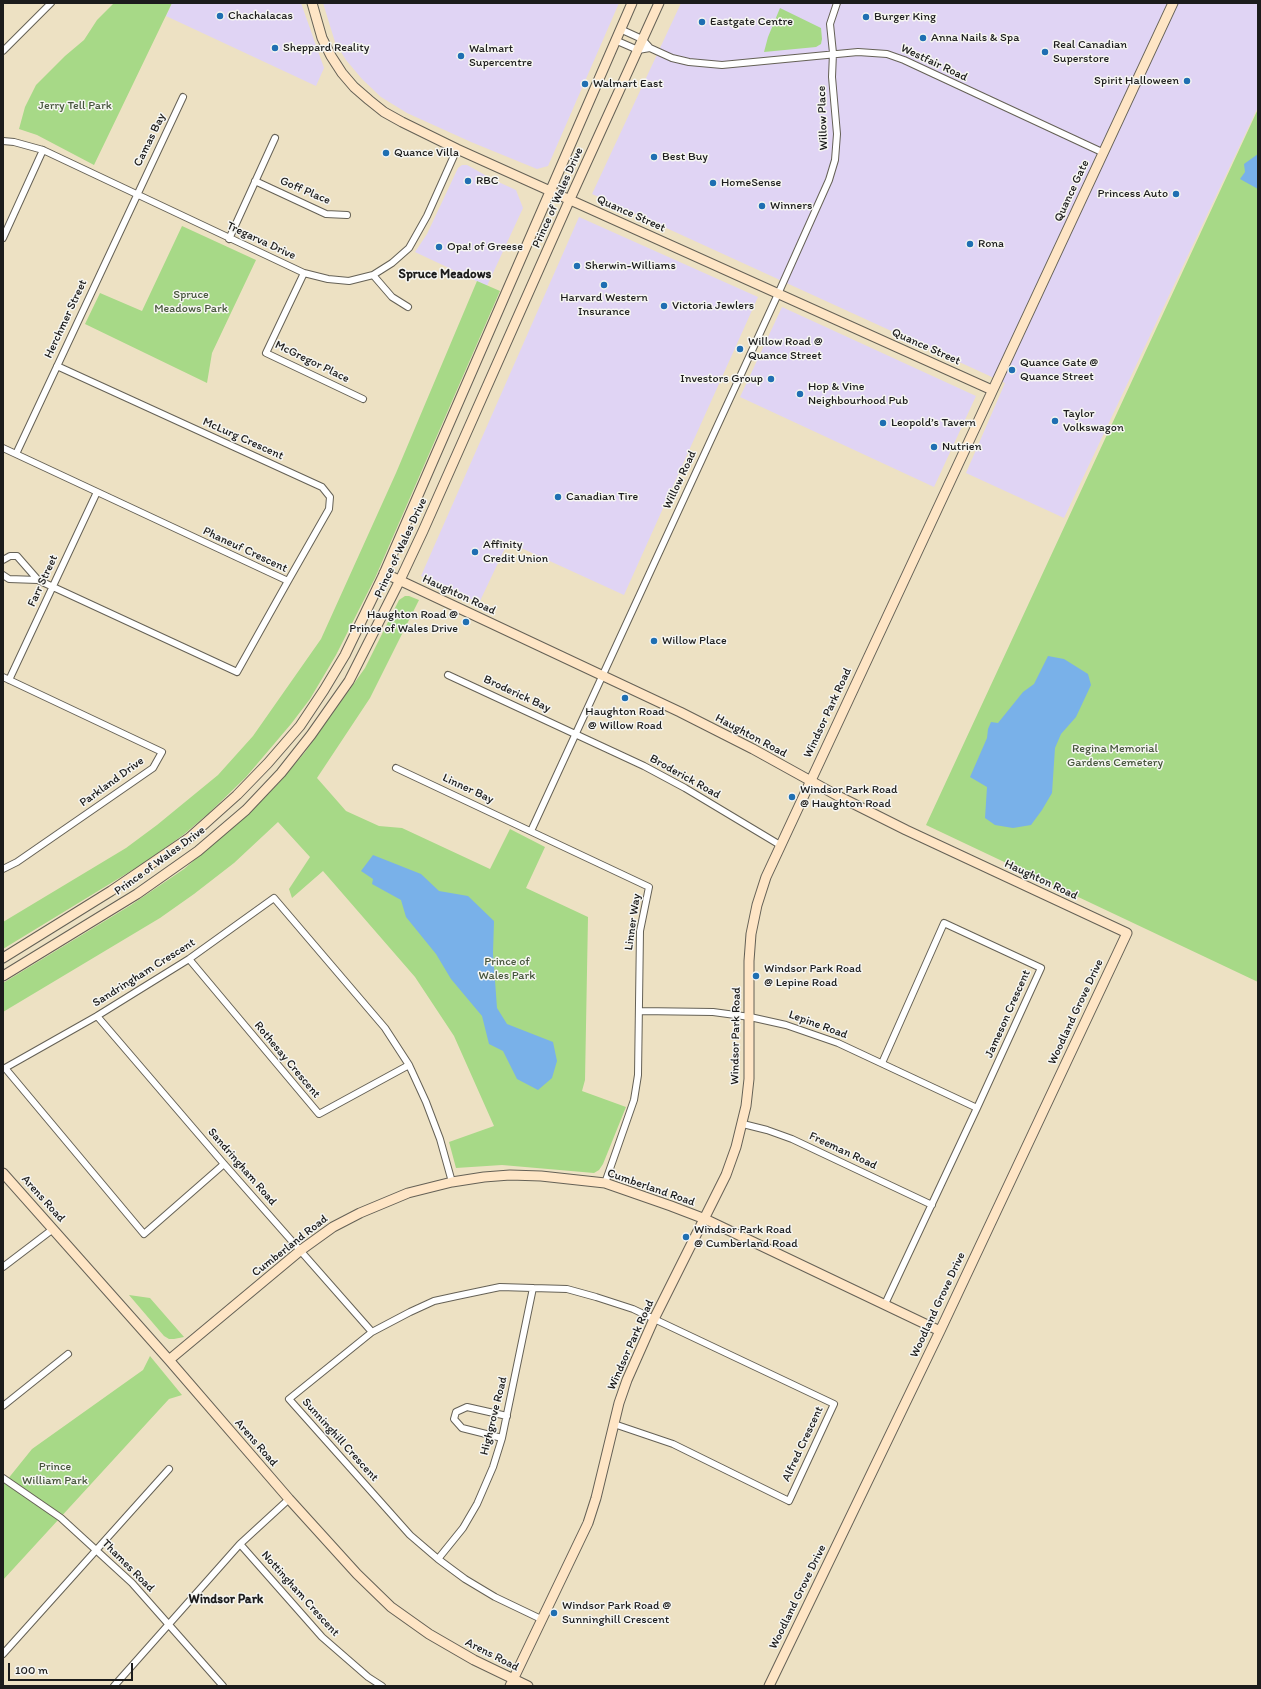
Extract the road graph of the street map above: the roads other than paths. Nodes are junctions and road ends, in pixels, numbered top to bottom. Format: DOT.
graph roads {
  1 [pos="51,3"];
  2 [pos="312,3"];
  3 [pos="632,3"];
  4 [pos="659,3"];
  5 [pos="837,3"];
  6 [pos="1173,3"];
  7 [pos="620,29"];
  8 [pos="642,39"];
  9 [pos="615,40"];
  10 [pos="650,48"];
  11 [pos="638,50"];
  12 [pos="3,51"];
  13 [pos="833,53"];
  14 [pos="183,97"];
  15 [pos="275,138"];
  16 [pos="3,141"];
  17 [pos="457,149"];
  18 [pos="43,150"];
  19 [pos="1104,153"];
  20 [pos="255,181"];
  21 [pos="551,191"];
  22 [pos="137,194"];
  23 [pos="570,199"];
  24 [pos="347,215"];
  25 [pos="3,238"];
  26 [pos="229,238"];
  27 [pos="304,273"];
  28 [pos="373,275"];
  29 [pos="778,294"];
  30 [pos="408,307"];
  31 [pos="56,366"];
  32 [pos="992,390"];
  33 [pos="363,399"];
  34 [pos="3,448"];
  35 [pos="16,454"];
  36 [pos="97,492"];
  37 [pos="3,560"];
  38 [pos="384,573"];
  39 [pos="3,575"];
  40 [pos="38,580"];
  41 [pos="400,580"];
  42 [pos="288,581"];
  43 [pos="52,586"];
  44 [pos="448,675"];
  45 [pos="603,676"];
  46 [pos="3,677"];
  47 [pos="9,680"];
  48 [pos="576,734"];
  49 [pos="396,768"];
  50 [pos="810,781"];
  51 [pos="531,831"];
  52 [pos="780,845"];
  53 [pos="3,869"];
  54 [pos="1127,933"];
  55 [pos="3,958"];
  56 [pos="189,959"];
  57 [pos="3,976"];
  58 [pos="639,1011"];
  59 [pos="97,1016"];
  60 [pos="750,1017"];
  61 [pos="882,1063"];
  62 [pos="409,1065"];
  63 [pos="977,1108"];
  64 [pos="743,1124"];
  65 [pos="224,1164"];
  66 [pos="3,1173"];
  67 [pos="452,1182"];
  68 [pos="605,1183"];
  69 [pos="932,1205"];
  70 [pos="705,1219"];
  71 [pos="53,1229"];
  72 [pos="300,1250"];
  73 [pos="3,1267"];
  74 [pos="533,1288"];
  75 [pos="885,1304"];
  76 [pos="654,1319"];
  77 [pos="940,1330"];
  78 [pos="372,1332"];
  79 [pos="68,1354"];
  80 [pos="169,1360"];
  81 [pos="3,1406"];
  82 [pos="507,1416"];
  83 [pos="614,1424"];
  84 [pos="502,1438"];
  85 [pos="169,1469"];
  86 [pos="3,1478"];
  87 [pos="289,1499"];
  88 [pos="240,1544"];
  89 [pos="96,1550"];
  90 [pos="438,1559"];
  91 [pos="541,1619"];
  92 [pos="167,1624"];
  93 [pos="3,1654"];
  94 [pos="512,1683"];
  95 [pos="114,1686"];
  96 [pos="223,1686"];
  97 [pos="382,1686"];
  98 [pos="528,1686"];
  99 [pos="769,1686"];
  1 -- 12 [label="street"];
  2 -- 17 [label="street, Quance Street"];
  3 -- 7 [label="street, Prince of Wales Drive"];
  4 -- 8 [label="street, Prince of Wales Drive"];
  5 -- 13 [label="street, Willow Place"];
  6 -- 19 [label="street, Quance Gate"];
  7 -- 8 [label="street, Westfair Road"];
  7 -- 9 [label="street, Prince of Wales Drive"];
  8 -- 10 [label="street, Westfair Road"];
  8 -- 11 [label="street, Prince of Wales Drive"];
  9 -- 11 [label="street"];
  9 -- 21 [label="street, Prince of Wales Drive"];
  10 -- 11 [label="street"];
  10 -- 13 [label="street, Westfair Road"];
  11 -- 23 [label="street, Prince of Wales Drive"];
  13 -- 19 [label="street, Westfair Road"];
  13 -- 29 [label="street, Willow Place"];
  14 -- 22 [label="street, Camas Bay"];
  15 -- 20 [label="street"];
  16 -- 18 [label="street, Tregarva Drive"];
  17 -- 21 [label="street, Quance Street"];
  17 -- 28 [label="street, Tregarva Drive"];
  18 -- 22 [label="street, Tregarva Drive"];
  18 -- 25 [label="street"];
  19 -- 32 [label="street, Quance Gate"];
  20 -- 24 [label="street, Goff Place"];
  20 -- 26 [label="street"];
  21 -- 23 [label="street, Quance Street"];
  21 -- 38 [label="street, Prince of Wales Drive"];
  22 -- 26 [label="street, Tregarva Drive"];
  22 -- 31 [label="street, Herchmer Street"];
  23 -- 29 [label="street, Quance Street"];
  23 -- 41 [label="street, Prince of Wales Drive"];
  26 -- 27 [label="street, Tregarva Drive"];
  27 -- 28 [label="street, Tregarva Drive"];
  27 -- 33 [label="street, McGregor Place"];
  28 -- 30 [label="street"];
  29 -- 32 [label="street, Quance Street"];
  29 -- 45 [label="street, Willow Road"];
  31 -- 35 [label="street, Herchmer Street"];
  31 -- 42 [label="street, McLurg Crescent"];
  32 -- 50 [label="street, Windsor Park Road"];
  34 -- 35 [label="street, Phaneuf Crescent"];
  35 -- 36 [label="street, Phaneuf Crescent"];
  36 -- 42 [label="street, Phaneuf Crescent"];
  36 -- 43 [label="street, Farr Street"];
  37 -- 40 [label="street"];
  38 -- 41 [label="street, Haughton Road"];
  38 -- 55 [label="street, Prince of Wales Drive"];
  39 -- 40 [label="street"];
  40 -- 43 [label="street"];
  41 -- 45 [label="street, Haughton Road"];
  41 -- 57 [label="street, Prince of Wales Drive"];
  42 -- 43 [label="street, Phaneuf Crescent"];
  43 -- 47 [label="street, Farr Street"];
  44 -- 48 [label="street, Broderick Bay"];
  45 -- 48 [label="street"];
  45 -- 50 [label="street, Haughton Road"];
  46 -- 47 [label="street, Parkland Drive"];
  47 -- 53 [label="street, Parkland Drive"];
  48 -- 51 [label="street"];
  48 -- 52 [label="street, Broderick Road"];
  49 -- 51 [label="street, Linner Bay"];
  50 -- 52 [label="street, Windsor Park Road"];
  50 -- 54 [label="street, Haughton Road"];
  51 -- 58 [label="street, Linner Way"];
  52 -- 60 [label="street, Windsor Park Road"];
  54 -- 77 [label="street, Woodland Grove Drive"];
  56 -- 59 [label="street, Sandringham Crescent"];
  56 -- 62 [label="street, Rothesay Crescent"];
  56 -- 62 [label="street, Sandringham Crescent"];
  58 -- 60 [label="street, Lepine Road"];
  58 -- 68 [label="street, Linner Way"];
  59 -- 65 [label="street, Sandringham Road"];
  59 -- 65 [label="street, Sandringham Crescent"];
  60 -- 61 [label="street, Lepine Road"];
  60 -- 64 [label="street, Windsor Park Road"];
  61 -- 63 [label="street, Lepine Road"];
  61 -- 63 [label="street, Jameson Crescent"];
  62 -- 67 [label="street, Sandringham Crescent"];
  63 -- 69 [label="street, Jameson Crescent"];
  64 -- 69 [label="street, Freeman Road"];
  64 -- 70 [label="street, Windsor Park Road"];
  65 -- 72 [label="street, Sandringham Road"];
  66 -- 71 [label="street, Arens Road"];
  67 -- 68 [label="street, Cumberland Road"];
  67 -- 72 [label="street, Cumberland Road"];
  68 -- 70 [label="street, Cumberland Road"];
  69 -- 75 [label="street, Jameson Crescent"];
  70 -- 75 [label="street, Cumberland Road"];
  70 -- 76 [label="street, Windsor Park Road"];
  71 -- 73 [label="street"];
  71 -- 80 [label="street, Arens Road"];
  72 -- 78 [label="street, Sandringham Road"];
  72 -- 80 [label="street, Cumberland Road"];
  74 -- 76 [label="street, Sunninghill Crescent"];
  74 -- 78 [label="street, Sunninghill Crescent"];
  74 -- 82 [label="street, Highgrove Road"];
  75 -- 77 [label="street, Cumberland Road"];
  76 -- 83 [label="street, Windsor Park Road"];
  76 -- 83 [label="street, Alfred Crescent"];
  77 -- 99 [label="street, Woodland Grove Drive"];
  78 -- 90 [label="street, Sunninghill Crescent"];
  79 -- 81 [label="street"];
  80 -- 87 [label="street, Arens Road"];
  82 -- 84 [label="street, Highgrove Road"];
  82 -- 84 [label="street"];
  83 -- 91 [label="street, Windsor Park Road"];
  84 -- 90 [label="street, Highgrove Road"];
  85 -- 89 [label="street"];
  86 -- 89 [label="street, Thames Road"];
  87 -- 88 [label="street"];
  87 -- 94 [label="street, Arens Road"];
  88 -- 92 [label="street"];
  88 -- 97 [label="street, Nottingham Crescent"];
  89 -- 92 [label="street, Thames Road"];
  89 -- 93 [label="street"];
  90 -- 91 [label="street, Sunninghill Crescent"];
  91 -- 94 [label="street, Windsor Park Road"];
  92 -- 95 [label="street"];
  92 -- 96 [label="street, Thames Road"];
  94 -- 98 [label="street, Arens Road"];
}
